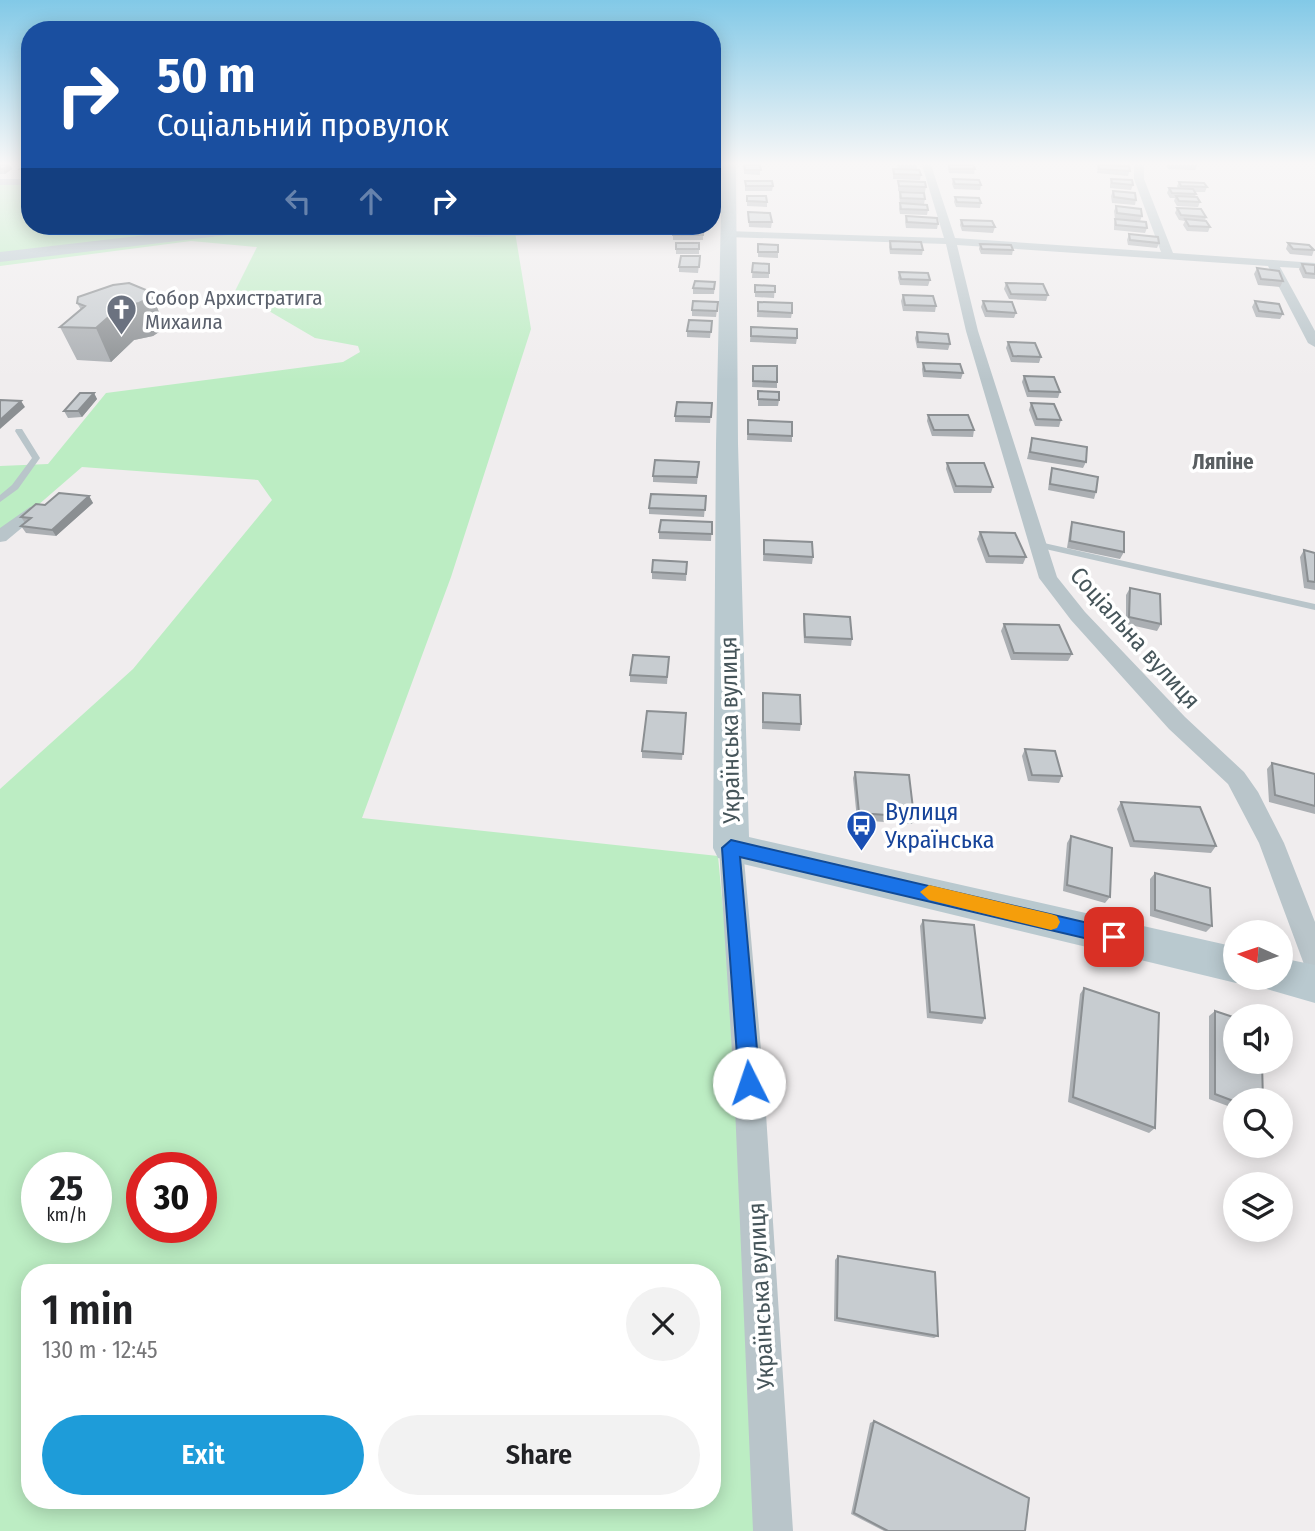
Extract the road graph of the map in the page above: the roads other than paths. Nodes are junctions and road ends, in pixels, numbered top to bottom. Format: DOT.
graph roads {
  1 [pos="158,236"];
  2 [pos="722,236"];
  3 [pos="881,236"];
  4 [pos="950,236"];
  5 [pos="1161,236"];
  6 [pos="951,241"];
  7 [pos="1168,255"];
  8 [pos="0,257"];
  9 [pos="1272,263"];
  10 [pos="1315,267"];
  11 [pos="1315,343"];
  12 [pos="19,431"];
  13 [pos="0,499"];
  14 [pos="30,512"];
  15 [pos="0,537"];
  16 [pos="1035,544"];
  17 [pos="1315,607"];
  18 [pos="731,848"];
  19 [pos="1315,958"];
  20 [pos="1223,962"];
  21 [pos="1293,979"];
  22 [pos="1315,984"];
  23 [pos="774,1531"];
  1 -- 8 [label="street"];
  2 -- 18 [label="street, Українська вулиця"];
  3 -- 6 [label="street"];
  4 -- 6 [label="street, Соціальна вулиця"];
  5 -- 7 [label="street"];
  6 -- 7 [label="street"];
  6 -- 16 [label="street, Соціальна вулиця"];
  7 -- 9 [label="street"];
  9 -- 10 [label="street"];
  9 -- 11 [label="street"];
  12 -- 13 [label="lane"];
  14 -- 15 [label="street"];
  16 -- 17 [label="lane"];
  16 -- 19 [label="street, Соціальна вулиця"];
  18 -- 20 [label="street"];
  18 -- 23 [label="street, Українська вулиця"];
  21 -- 22 [label="street"];
}
